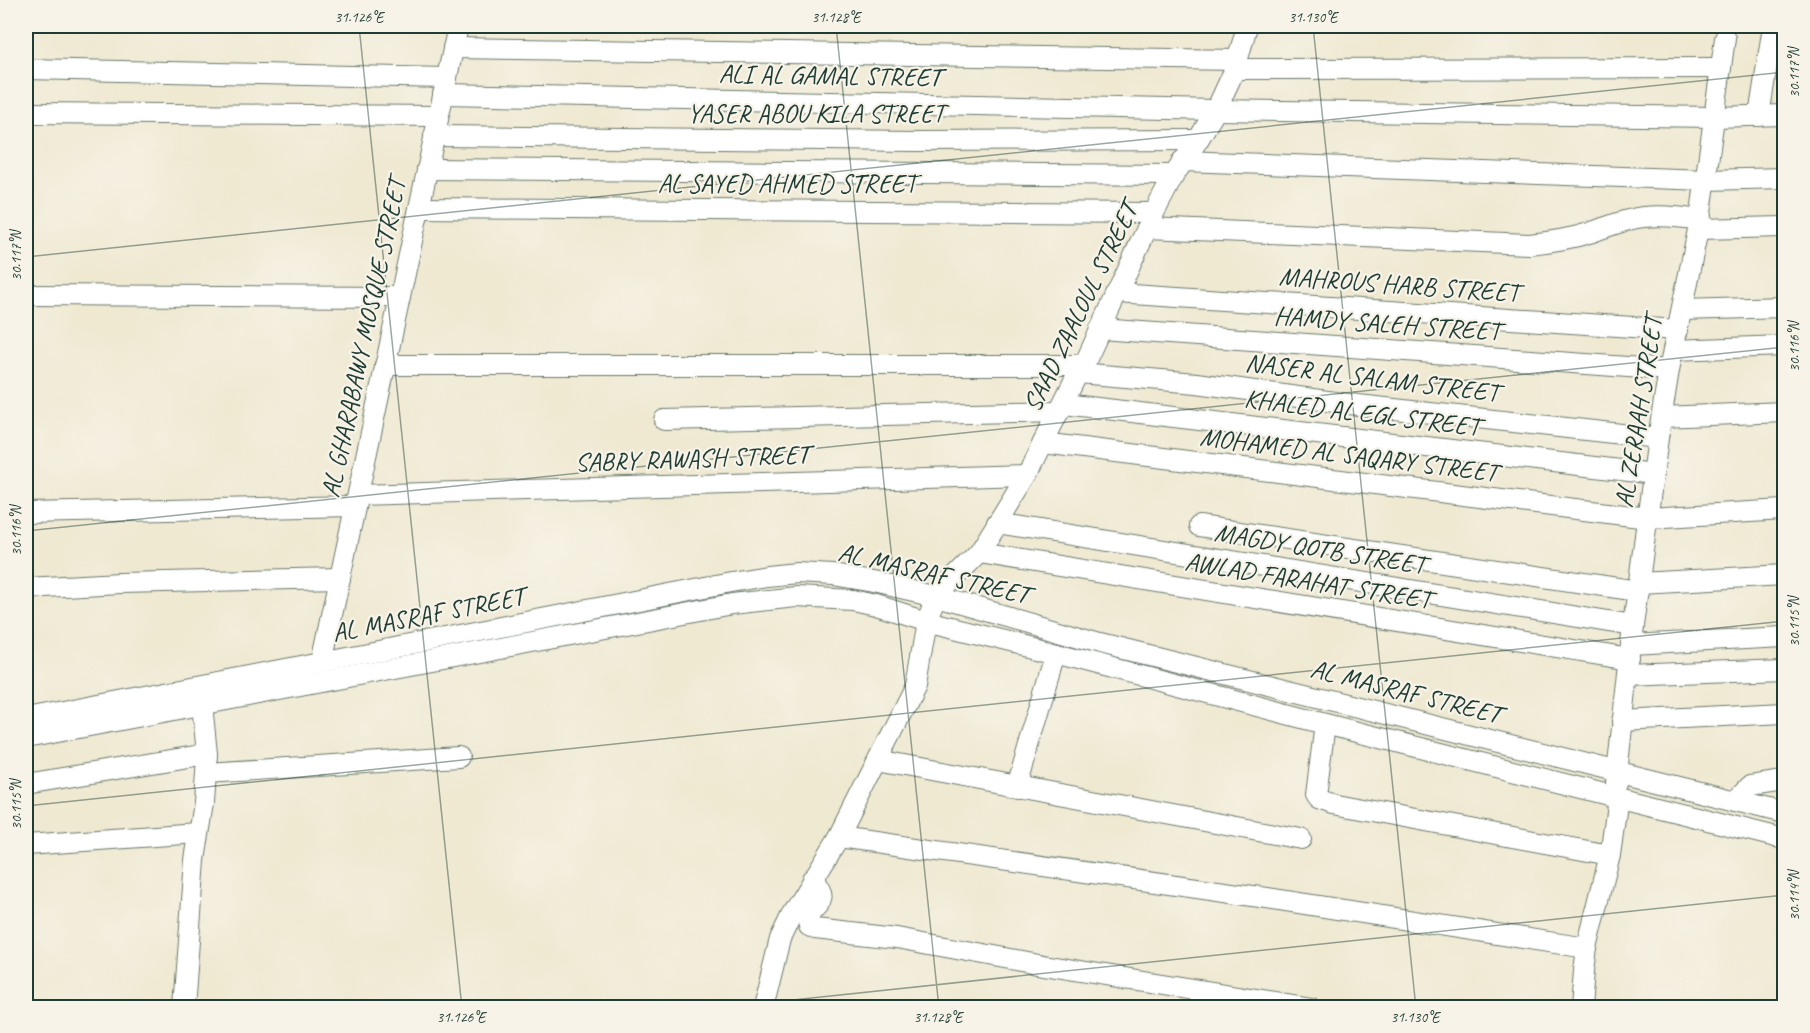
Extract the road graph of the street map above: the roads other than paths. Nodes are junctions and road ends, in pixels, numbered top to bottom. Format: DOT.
graph roads {
  1 [pos="459,26"];
  2 [pos="1246,26"];
  3 [pos="1773,26"];
  4 [pos="1725,38"];
  5 [pos="453,48"];
  6 [pos="1236,65"];
  7 [pos="1721,68"];
  8 [pos="26,69"];
  9 [pos="445,86"];
  10 [pos="1216,110"];
  11 [pos="26,113"];
  12 [pos="1785,115"];
  13 [pos="438,116"];
  14 [pos="1759,116"];
  15 [pos="1714,117"];
  16 [pos="434,136"];
  17 [pos="1198,140"];
  18 [pos="1178,168"];
  19 [pos="427,169"];
  20 [pos="1785,178"];
  21 [pos="1706,180"];
  22 [pos="419,208"];
  23 [pos="1151,220"];
  24 [pos="1699,224"];
  25 [pos="1785,227"];
  26 [pos="1117,293"];
  27 [pos="26,295"];
  28 [pos="400,297"];
  29 [pos="1785,307"];
  30 [pos="1680,320"];
  31 [pos="1100,329"];
  32 [pos="1785,346"];
  33 [pos="1674,350"];
  34 [pos="385,365"];
  35 [pos="1081,369"];
  36 [pos="1669,370"];
  37 [pos="1062,408"];
  38 [pos="1785,412"];
  39 [pos="1662,417"];
  40 [pos="664,420"];
  41 [pos="1658,438"];
  42 [pos="1043,443"];
  43 [pos="1654,474"];
  44 [pos="1027,475"];
  45 [pos="357,501"];
  46 [pos="1785,510"];
  47 [pos="26,513"];
  48 [pos="1648,518"];
  49 [pos="997,523"];
  50 [pos="1199,525"];
  51 [pos="979,553"];
  52 [pos="1785,575"];
  53 [pos="340,578"];
  54 [pos="1639,587"];
  55 [pos="26,588"];
  56 [pos="936,596"];
  57 [pos="926,621"];
  58 [pos="1785,637"];
  59 [pos="1631,651"];
  60 [pos="1056,653"];
  61 [pos="322,662"];
  62 [pos="1785,669"];
  63 [pos="202,704"];
  64 [pos="1785,713"];
  65 [pos="26,719"];
  66 [pos="1622,721"];
  67 [pos="1325,724"];
  68 [pos="26,738"];
  69 [pos="459,757"];
  70 [pos="878,760"];
  71 [pos="206,764"];
  72 [pos="1617,771"];
  73 [pos="1785,781"];
  74 [pos="26,784"];
  75 [pos="1017,787"];
  76 [pos="1617,797"];
  77 [pos="1735,801"];
  78 [pos="1785,813"];
  79 [pos="198,833"];
  80 [pos="839,837"];
  81 [pos="1785,838"];
  82 [pos="1301,839"];
  83 [pos="26,845"];
  84 [pos="1610,855"];
  85 [pos="812,879"];
  86 [pos="1587,948"];
  87 [pos="184,1008"];
  88 [pos="763,1008"];
  89 [pos="1312,1008"];
  90 [pos="1581,1008"];
  1 -- 5 [label="street, AL GHARABAWY MOSQUE STREET"];
  2 -- 6 [label="street, SAAD ZAALOUL STREET"];
  3 -- 14 [label="street"];
  4 -- 7 [label="street, AL ZERAAH STREET"];
  5 -- 6 [label="street"];
  5 -- 9 [label="street, AL GHARABAWY MOSQUE STREET"];
  6 -- 7 [label="street"];
  6 -- 10 [label="street, SAAD ZAALOUL STREET"];
  7 -- 15 [label="street, AL ZERAAH STREET"];
  8 -- 9 [label="street, ALI AL GAMAL STREET"];
  9 -- 10 [label="street, ALI AL GAMAL STREET"];
  9 -- 13 [label="street, AL GHARABAWY MOSQUE STREET"];
  10 -- 15 [label="street, ALI AL GAMAL STREET"];
  10 -- 17 [label="street, SAAD ZAALOUL STREET"];
  11 -- 13 [label="street"];
  12 -- 14 [label="street, ALI AL GAMAL STREET"];
  13 -- 16 [label="street, AL GHARABAWY MOSQUE STREET"];
  14 -- 15 [label="street, ALI AL GAMAL STREET"];
  15 -- 21 [label="street, AL ZERAAH STREET"];
  16 -- 17 [label="street, YASER ABOU KILA STREET"];
  16 -- 19 [label="street, AL GHARABAWY MOSQUE STREET"];
  17 -- 18 [label="street, SAAD ZAALOUL STREET"];
  18 -- 19 [label="street"];
  18 -- 21 [label="street"];
  18 -- 23 [label="street, SAAD ZAALOUL STREET"];
  19 -- 22 [label="street, AL GHARABAWY MOSQUE STREET"];
  20 -- 21 [label="street"];
  21 -- 24 [label="street, AL ZERAAH STREET"];
  22 -- 23 [label="street, AL SAYED AHMED STREET"];
  22 -- 28 [label="street, AL GHARABAWY MOSQUE STREET"];
  23 -- 24 [label="street, AL SAYED AHMED STREET"];
  23 -- 26 [label="street, SAAD ZAALOUL STREET"];
  24 -- 25 [label="street, AL SAYED AHMED STREET"];
  24 -- 30 [label="street, AL ZERAAH STREET"];
  26 -- 30 [label="street, MAHROUS HARB STREET"];
  26 -- 31 [label="street, SAAD ZAALOUL STREET"];
  27 -- 28 [label="street"];
  28 -- 34 [label="street, AL GHARABAWY MOSQUE STREET"];
  29 -- 30 [label="street, MAHROUS HARB STREET"];
  30 -- 33 [label="street, AL ZERAAH STREET"];
  31 -- 35 [label="street, SAAD ZAALOUL STREET"];
  31 -- 36 [label="street, HAMDY SALEH STREET"];
  32 -- 33 [label="street"];
  33 -- 36 [label="street, AL ZERAAH STREET"];
  34 -- 35 [label="street, NASER AL SALAM STREET"];
  34 -- 45 [label="street, AL GHARABAWY MOSQUE STREET"];
  35 -- 37 [label="street, SAAD ZAALOUL STREET"];
  35 -- 41 [label="street, NASER AL SALAM STREET"];
  36 -- 39 [label="street, AL ZERAAH STREET"];
  37 -- 40 [label="street, KHALED AL EGL STREET"];
  37 -- 42 [label="street, SAAD ZAALOUL STREET"];
  37 -- 43 [label="street, KHALED AL EGL STREET"];
  38 -- 39 [label="street"];
  39 -- 41 [label="street, AL ZERAAH STREET"];
  41 -- 43 [label="street, AL ZERAAH STREET"];
  42 -- 44 [label="street, SAAD ZAALOUL STREET"];
  42 -- 48 [label="street, MOHAMED AL SAQARY STREET"];
  43 -- 48 [label="street, AL ZERAAH STREET"];
  44 -- 45 [label="street, SABRY RAWASH STREET"];
  44 -- 49 [label="street, SAAD ZAALOUL STREET"];
  45 -- 47 [label="street, SABRY RAWASH STREET"];
  45 -- 53 [label="street, AL GHARABAWY MOSQUE STREET"];
  46 -- 48 [label="street, MOHAMED AL SAQARY STREET"];
  48 -- 54 [label="street, AL ZERAAH STREET"];
  49 -- 51 [label="street, SAAD ZAALOUL STREET"];
  49 -- 59 [label="street, MAGDY QOTB STREET"];
  50 -- 54 [label="street"];
  51 -- 56 [label="street, SAAD ZAALOUL STREET"];
  51 -- 59 [label="street, AWLAD FARAHAT STREET"];
  52 -- 54 [label="street"];
  53 -- 55 [label="street"];
  53 -- 61 [label="street, AL GHARABAWY MOSQUE STREET"];
  54 -- 59 [label="street, AL ZERAAH STREET"];
  56 -- 57 [label="street"];
  56 -- 61 [label="street, AL MASRAF STREET"];
  56 -- 72 [label="street, AL MASRAF STREET"];
  57 -- 60 [label="street"];
  57 -- 63 [label="street"];
  57 -- 70 [label="street"];
  58 -- 59 [label="street"];
  59 -- 62 [label="street"];
  59 -- 66 [label="street, AL ZERAAH STREET"];
  60 -- 67 [label="street"];
  60 -- 75 [label="street"];
  61 -- 65 [label="street, AL MASRAF STREET"];
  63 -- 68 [label="street"];
  63 -- 71 [label="street"];
  64 -- 66 [label="street"];
  66 -- 72 [label="street, AL ZERAAH STREET"];
  67 -- 76 [label="street"];
  67 -- 84 [label="street"];
  69 -- 71 [label="street"];
  70 -- 75 [label="street"];
  70 -- 80 [label="street"];
  71 -- 74 [label="street"];
  71 -- 79 [label="street"];
  72 -- 76 [label="street, AL ZERAAH STREET"];
  72 -- 77 [label="street, AL MASRAF STREET"];
  73 -- 77 [label="street"];
  75 -- 82 [label="street"];
  76 -- 81 [label="street"];
  76 -- 84 [label="street, AL ZERAAH STREET"];
  77 -- 78 [label="street, AL MASRAF STREET"];
  79 -- 83 [label="street"];
  79 -- 87 [label="street"];
  80 -- 85 [label="street"];
  80 -- 86 [label="street"];
  84 -- 86 [label="street, AL ZERAAH STREET"];
  85 -- 88 [label="street"];
  85 -- 89 [label="street"];
  86 -- 90 [label="street, AL ZERAAH STREET"];
}
